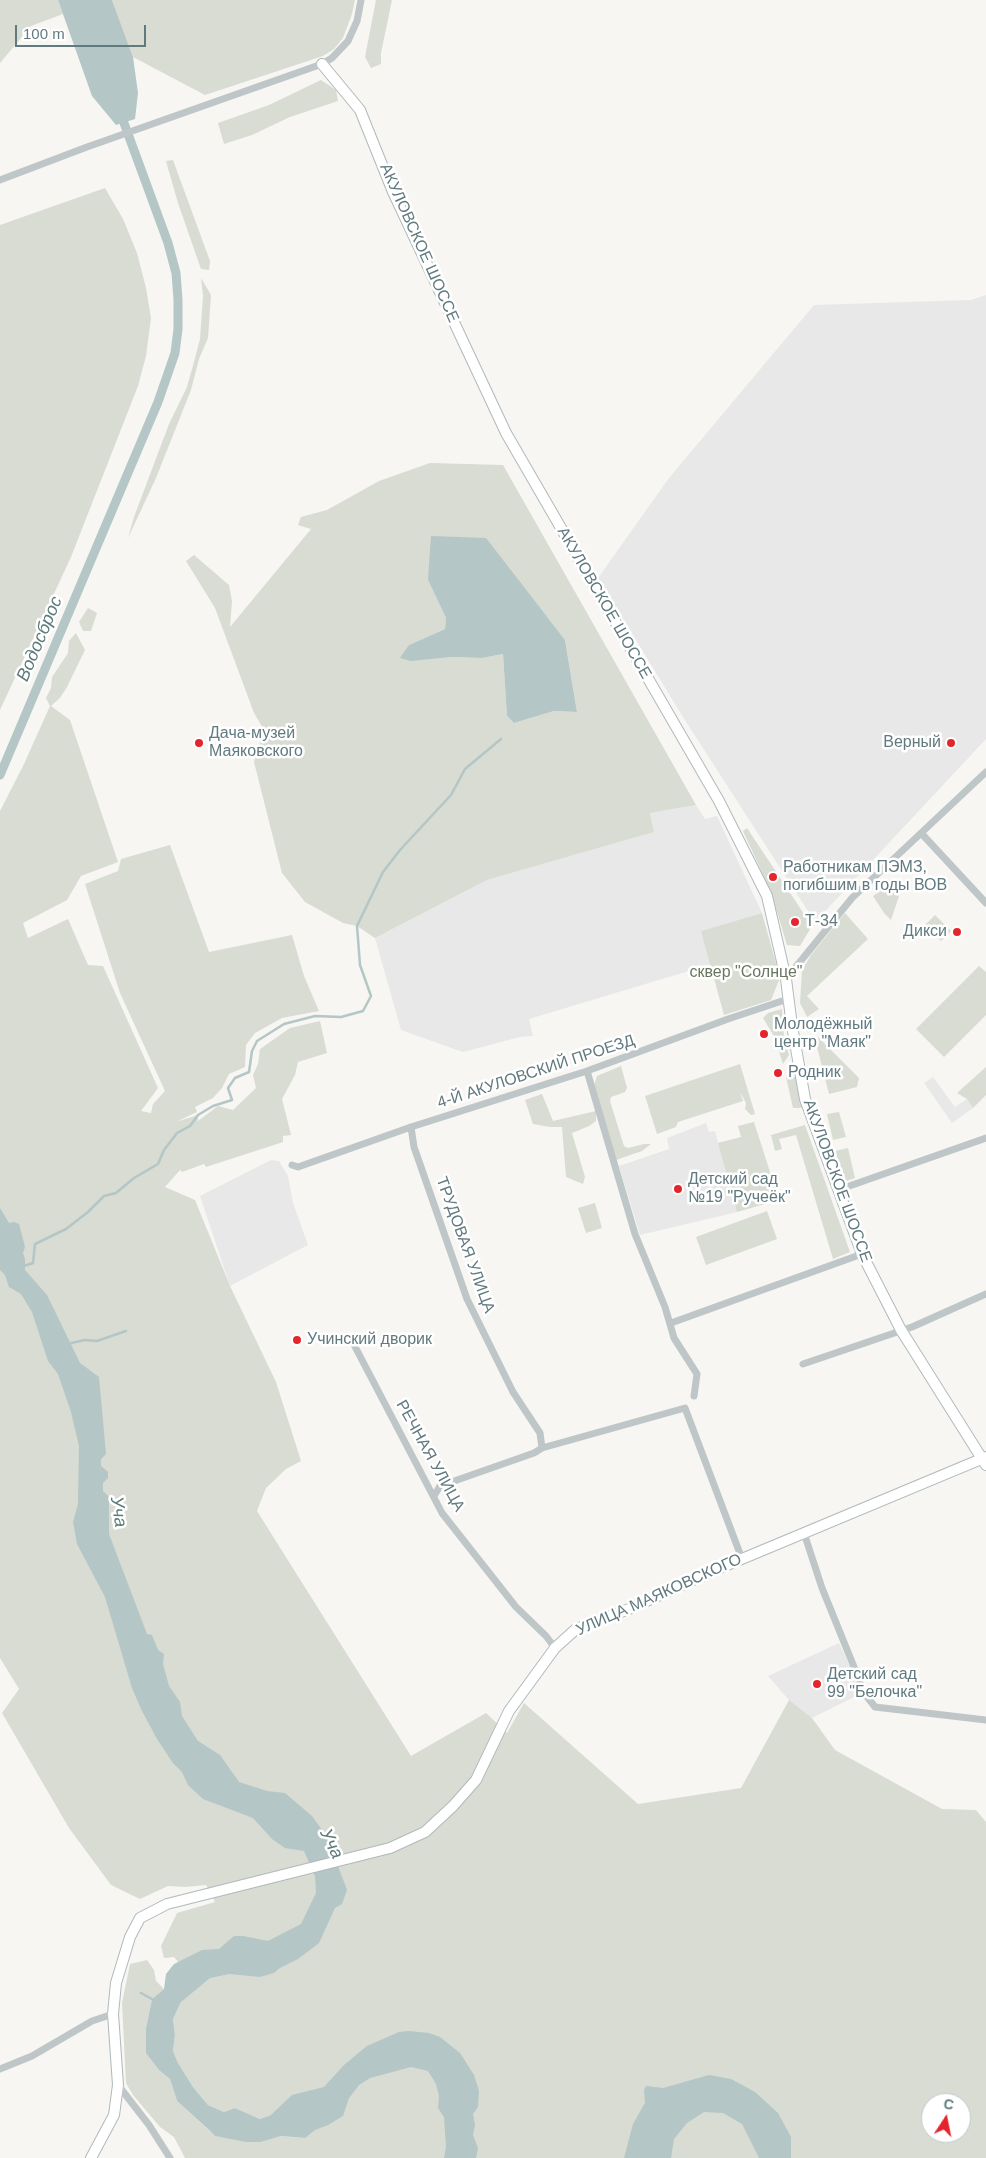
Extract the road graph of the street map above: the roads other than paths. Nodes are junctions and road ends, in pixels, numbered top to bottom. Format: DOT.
graph roads {
  1 [pos="361,0"];
  2 [pos="322,64"];
  3 [pos="0,180"];
  4 [pos="986,772"];
  5 [pos="921,833"];
  6 [pos="986,903"];
  7 [pos="786,979"];
  8 [pos="788,999"];
  9 [pos="588,1071"];
  10 [pos="411,1127"];
  11 [pos="986,1138"];
  12 [pos="292,1166"];
  13 [pos="838,1190"];
  14 [pos="862,1254"];
  15 [pos="986,1294"];
  16 [pos="671,1323"];
  17 [pos="901,1330"];
  18 [pos="350,1337"];
  19 [pos="803,1364"];
  20 [pos="694,1396"];
  21 [pos="542,1448"];
  22 [pos="985,1460"];
  23 [pos="434,1496"];
  24 [pos="804,1533"];
  25 [pos="742,1559"];
  26 [pos="556,1648"];
  27 [pos="986,1720"];
  28 [pos="113,2014"];
  29 [pos="0,2069"];
  30 [pos="118,2085"];
  31 [pos="91,2158"];
  32 [pos="170,2158"];
  1 -- 2 [label="street"];
  2 -- 3 [label="street"];
  2 -- 7 [label="street, АКУЛОВСКОЕ ШОССЕ"];
  4 -- 5 [label="street"];
  5 -- 6 [label="street"];
  5 -- 7 [label="street"];
  7 -- 8 [label="street, АКУЛОВСКОЕ ШОССЕ"];
  8 -- 9 [label="street, 4-Й АКУЛОВСКИЙ ПРОЕЗД"];
  8 -- 13 [label="street, АКУЛОВСКОЕ ШОССЕ"];
  9 -- 10 [label="street, 4-Й АКУЛОВСКИЙ ПРОЕЗД"];
  9 -- 16 [label="street"];
  10 -- 12 [label="street, 4-Й АКУЛОВСКИЙ ПРОЕЗД"];
  10 -- 21 [label="street, ТРУДОВАЯ УЛИЦА"];
  11 -- 13 [label="street"];
  13 -- 14 [label="street, АКУЛОВСКОЕ ШОССЕ"];
  14 -- 16 [label="street"];
  14 -- 17 [label="street, АКУЛОВСКОЕ ШОССЕ"];
  15 -- 17 [label="street"];
  16 -- 20 [label="street"];
  17 -- 19 [label="street"];
  17 -- 22 [label="street, АКУЛОВСКОЕ ШОССЕ"];
  18 -- 23 [label="street, РЕЧНАЯ УЛИЦА"];
  21 -- 23 [label="street"];
  21 -- 25 [label="street"];
  22 -- 24 [label="street, УЛИЦА МАЯКОВСКОГО"];
  23 -- 26 [label="street, РЕЧНАЯ УЛИЦА"];
  24 -- 25 [label="street, УЛИЦА МАЯКОВСКОГО"];
  24 -- 27 [label="street"];
  25 -- 26 [label="street, УЛИЦА МАЯКОВСКОГО"];
  26 -- 28 [label="street, УЛИЦА МАЯКОВСКОГО"];
  28 -- 29 [label="street"];
  28 -- 30 [label="street, УЛИЦА МАЯКОВСКОГО"];
  30 -- 31 [label="street, УЛИЦА МАЯКОВСКОГО"];
  30 -- 32 [label="street"];
}
